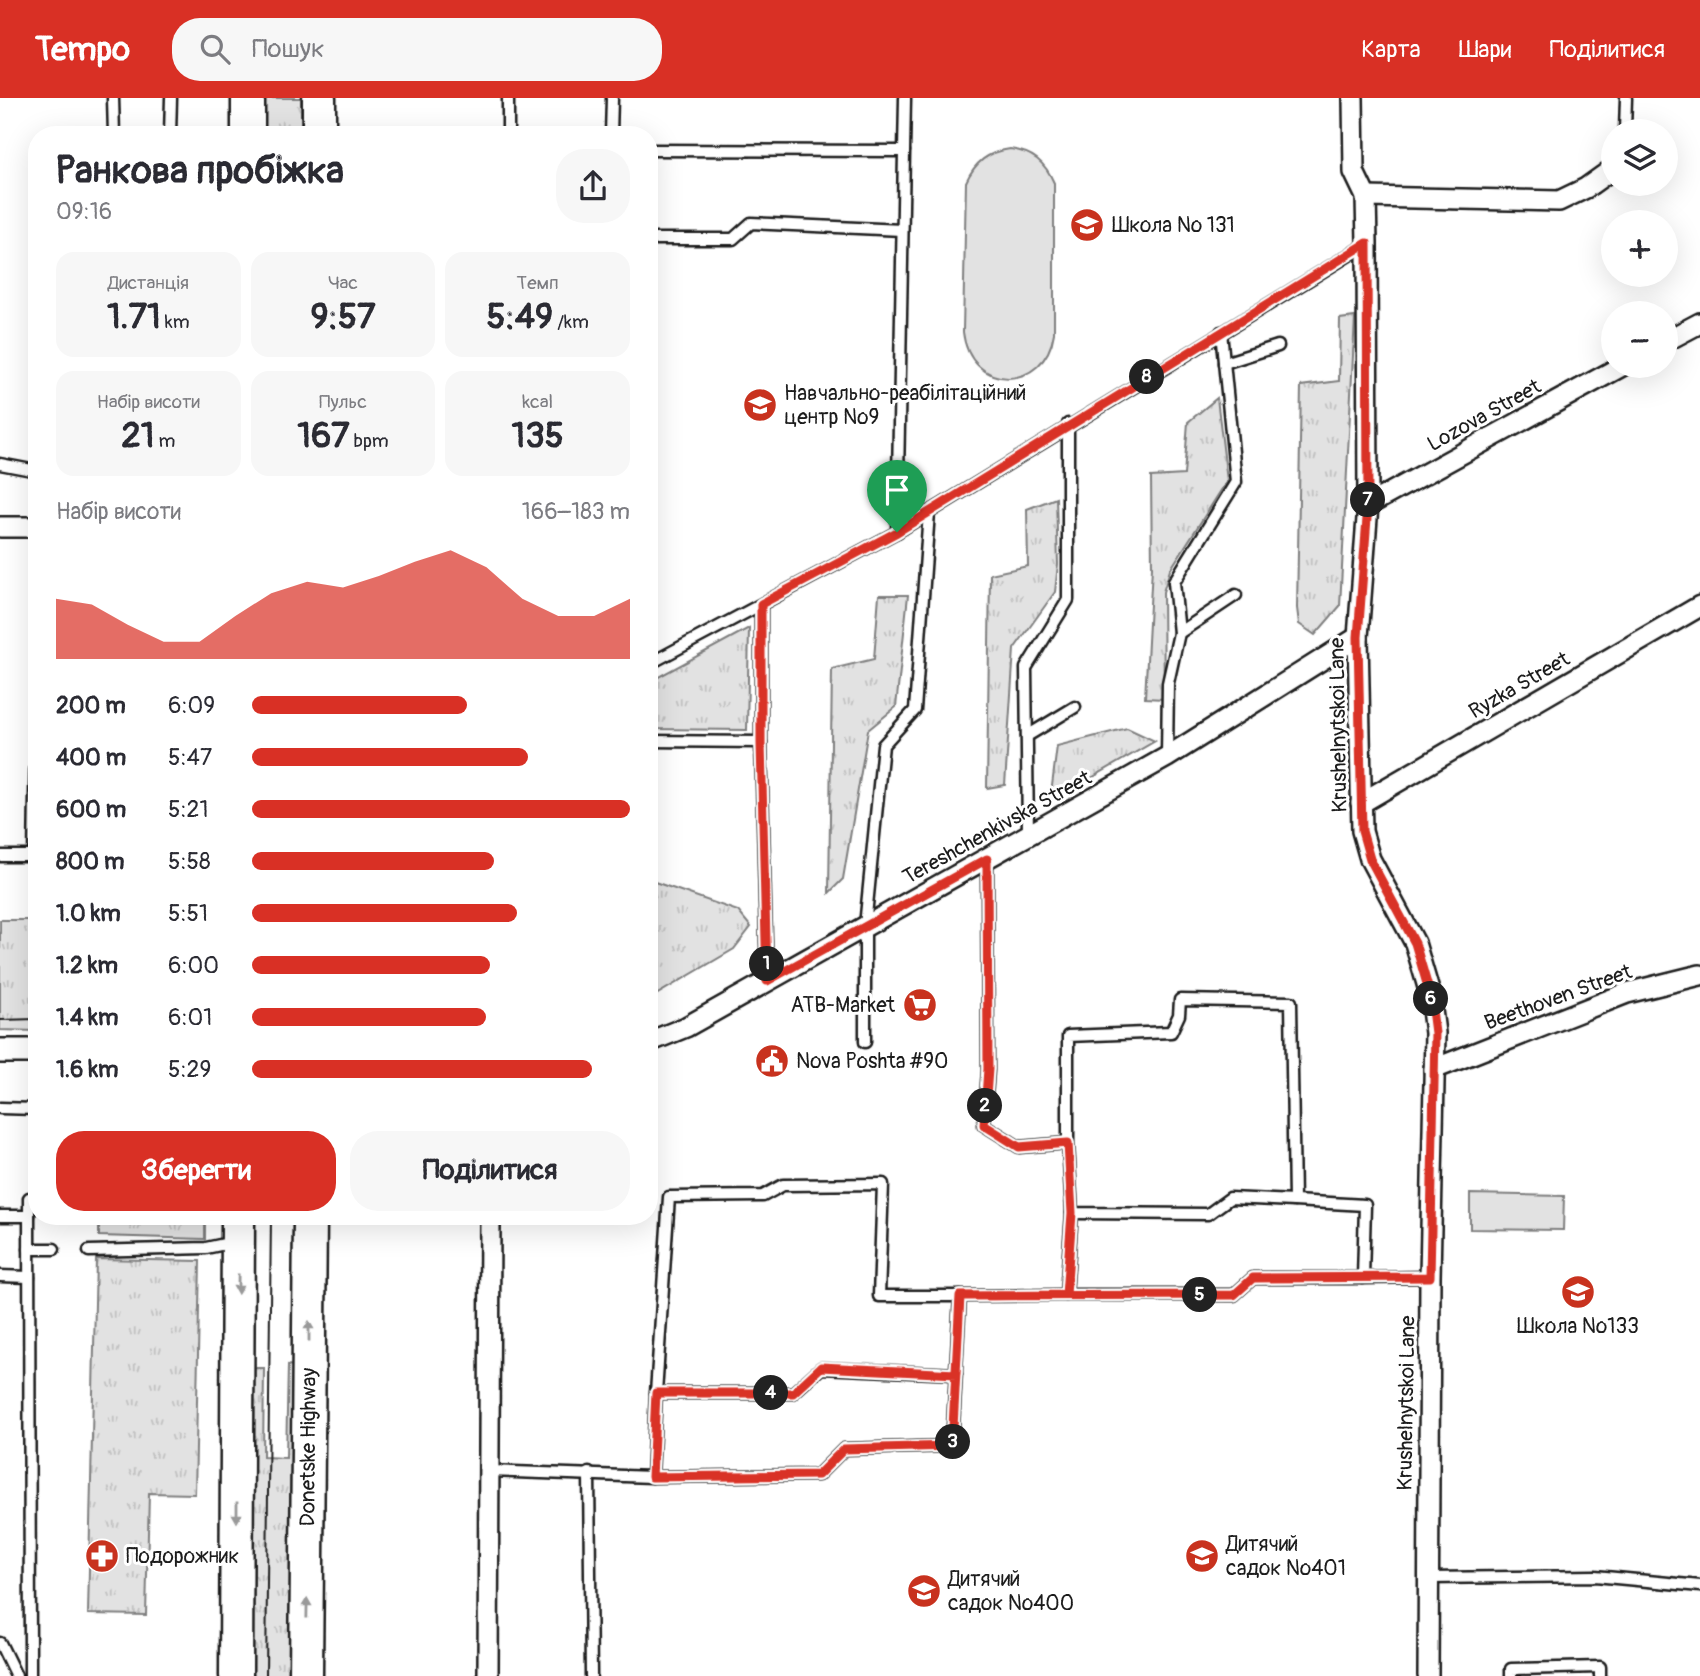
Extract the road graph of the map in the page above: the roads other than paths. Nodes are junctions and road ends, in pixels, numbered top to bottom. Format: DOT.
graph roads {
  1 [pos="113,98"];
  2 [pos="171,98"];
  3 [pos="248,98"];
  4 [pos="319,98"];
  5 [pos="508,98"];
  6 [pos="612,98"];
  7 [pos="905,98"];
  8 [pos="1353,98"];
  9 [pos="1626,98"];
  10 [pos="1625,119"];
  11 [pos="114,126"];
  12 [pos="170,126"];
  13 [pos="248,126"];
  14 [pos="319,126"];
  15 [pos="508,126"];
  16 [pos="611,126"];
  17 [pos="658,150"];
  18 [pos="904,151"];
  19 [pos="1601,177"];
  20 [pos="1366,197"];
  21 [pos="902,230"];
  22 [pos="658,239"];
  23 [pos="1367,243"];
  24 [pos="1700,323"];
  25 [pos="1221,332"];
  26 [pos="1678,335"];
  27 [pos="1278,346"];
  28 [pos="1224,363"];
  29 [pos="1601,377"];
  30 [pos="1068,425"];
  31 [pos="0,464"];
  32 [pos="28,469"];
  33 [pos="1368,505"];
  34 [pos="929,512"];
  35 [pos="0,527"];
  36 [pos="28,527"];
  37 [pos="897,532"];
  38 [pos="1236,595"];
  39 [pos="761,604"];
  40 [pos="1700,606"];
  41 [pos="1179,633"];
  42 [pos="1358,637"];
  43 [pos="658,659"];
  44 [pos="1075,706"];
  45 [pos="1027,736"];
  46 [pos="658,741"];
  47 [pos="761,743"];
  48 [pos="1167,757"];
  49 [pos="1361,803"];
  50 [pos="1028,835"];
  51 [pos="0,856"];
  52 [pos="28,856"];
  53 [pos="987,859"];
  54 [pos="865,926"];
  55 [pos="1700,975"];
  56 [pos="767,981"];
  57 [pos="658,1038"];
  58 [pos="865,1042"];
  59 [pos="0,1051"];
  60 [pos="28,1051"];
  61 [pos="1434,1069"];
  62 [pos="0,1108"];
  63 [pos="28,1109"];
  64 [pos="1068,1143"];
  65 [pos="1294,1200"];
  66 [pos="1072,1213"];
  67 [pos="0,1216"];
  68 [pos="28,1216"];
  69 [pos="29,1225"];
  70 [pos="310,1225"];
  71 [pos="490,1225"];
  72 [pos="238,1228"];
  73 [pos="29,1249"];
  74 [pos="54,1249"];
  75 [pos="89,1251"];
  76 [pos="0,1276"];
  77 [pos="29,1277"];
  78 [pos="1430,1277"];
  79 [pos="1363,1278"];
  80 [pos="1066,1295"];
  81 [pos="960,1296"];
  82 [pos="956,1374"];
  83 [pos="656,1393"];
  84 [pos="489,1471"];
  85 [pos="589,1473"];
  86 [pos="652,1477"];
  87 [pos="1427,1578"];
  88 [pos="1700,1586"];
  89 [pos="0,1643"];
  90 [pos="16,1676"];
  91 [pos="30,1676"];
  92 [pos="236,1676"];
  93 [pos="306,1676"];
  94 [pos="488,1676"];
  95 [pos="591,1676"];
  96 [pos="1428,1676"];
  97 [pos="1511,1676"];
  98 [pos="1600,1676"];
  1 -- 11 [label="lane"];
  2 -- 12 [label="lane"];
  3 -- 13 [label="highway"];
  4 -- 14 [label="highway"];
  5 -- 15 [label="lane"];
  6 -- 16 [label="lane"];
  7 -- 18 [label="lane"];
  8 -- 20 [label="street, Krushelnytskoi Lane"];
  9 -- 10 [label="lane"];
  17 -- 18 [label="lane"];
  18 -- 21 [label="lane"];
  19 -- 20 [label="street"];
  20 -- 23 [label="street, Krushelnytskoi Lane"];
  21 -- 22 [label="lane"];
  21 -- 37 [label="lane"];
  23 -- 25 [label="lane"];
  23 -- 33 [label="street, Krushelnytskoi Lane"];
  24 -- 26 [label="street"];
  25 -- 28 [label="lane"];
  25 -- 30 [label="lane"];
  27 -- 28 [label="lane"];
  28 -- 41 [label="lane"];
  29 -- 33 [label="street, Lozova Street"];
  30 -- 34 [label="lane"];
  30 -- 45 [label="lane"];
  31 -- 32 [label="lane"];
  33 -- 42 [label="street, Krushelnytskoi Lane"];
  34 -- 37 [label="lane"];
  34 -- 54 [label="lane"];
  35 -- 36 [label="street"];
  37 -- 39 [label="lane"];
  38 -- 41 [label="lane"];
  39 -- 43 [label="lane"];
  39 -- 47 [label="lane"];
  40 -- 49 [label="street, Ryzka Street"];
  41 -- 48 [label="lane"];
  42 -- 48 [label="street, Tereshchenkivska Street"];
  42 -- 49 [label="street, Krushelnytskoi Lane"];
  44 -- 45 [label="lane"];
  45 -- 50 [label="lane"];
  46 -- 47 [label="lane"];
  47 -- 56 [label="lane"];
  48 -- 50 [label="street, Tereshchenkivska Street"];
  49 -- 61 [label="street, Krushelnytskoi Lane"];
  50 -- 53 [label="street, Tereshchenkivska Street"];
  51 -- 52 [label="lane"];
  53 -- 54 [label="street, Tereshchenkivska Street"];
  53 -- 64 [label="lane"];
  54 -- 56 [label="street, Tereshchenkivska Street"];
  54 -- 58 [label="lane"];
  55 -- 61 [label="street, Beethoven Street"];
  56 -- 57 [label="street, Tereshchenkivska Street"];
  59 -- 60 [label="street"];
  61 -- 78 [label="street, Krushelnytskoi Lane"];
  62 -- 63 [label="lane"];
  64 -- 65 [label="lane"];
  64 -- 66 [label="lane"];
  65 -- 66 [label="lane"];
  65 -- 79 [label="lane"];
  66 -- 80 [label="lane"];
  67 -- 68 [label="lane"];
  69 -- 73 [label="lane"];
  93 -- 70 [label="highway, Donetske Highway, one-way"];
  71 -- 84 [label="street"];
  72 -- 75 [label="lane"];
  72 -- 92 [label="highway, one-way"];
  73 -- 74 [label="lane"];
  73 -- 77 [label="lane"];
  76 -- 77 [label="lane"];
  77 -- 91 [label="lane"];
  78 -- 79 [label="lane"];
  78 -- 87 [label="street, Krushelnytskoi Lane"];
  79 -- 80 [label="lane"];
  80 -- 81 [label="lane"];
  81 -- 82 [label="lane"];
  81 -- 83 [label="lane"];
  82 -- 83 [label="lane"];
  82 -- 86 [label="lane"];
  83 -- 86 [label="lane"];
  84 -- 85 [label="lane"];
  84 -- 94 [label="street"];
  85 -- 86 [label="lane"];
  85 -- 95 [label="lane"];
  87 -- 88 [label="lane"];
  87 -- 96 [label="street, Krushelnytskoi Lane"];
  89 -- 90 [label="lane"];
  97 -- 98 [label="lane"];
}
